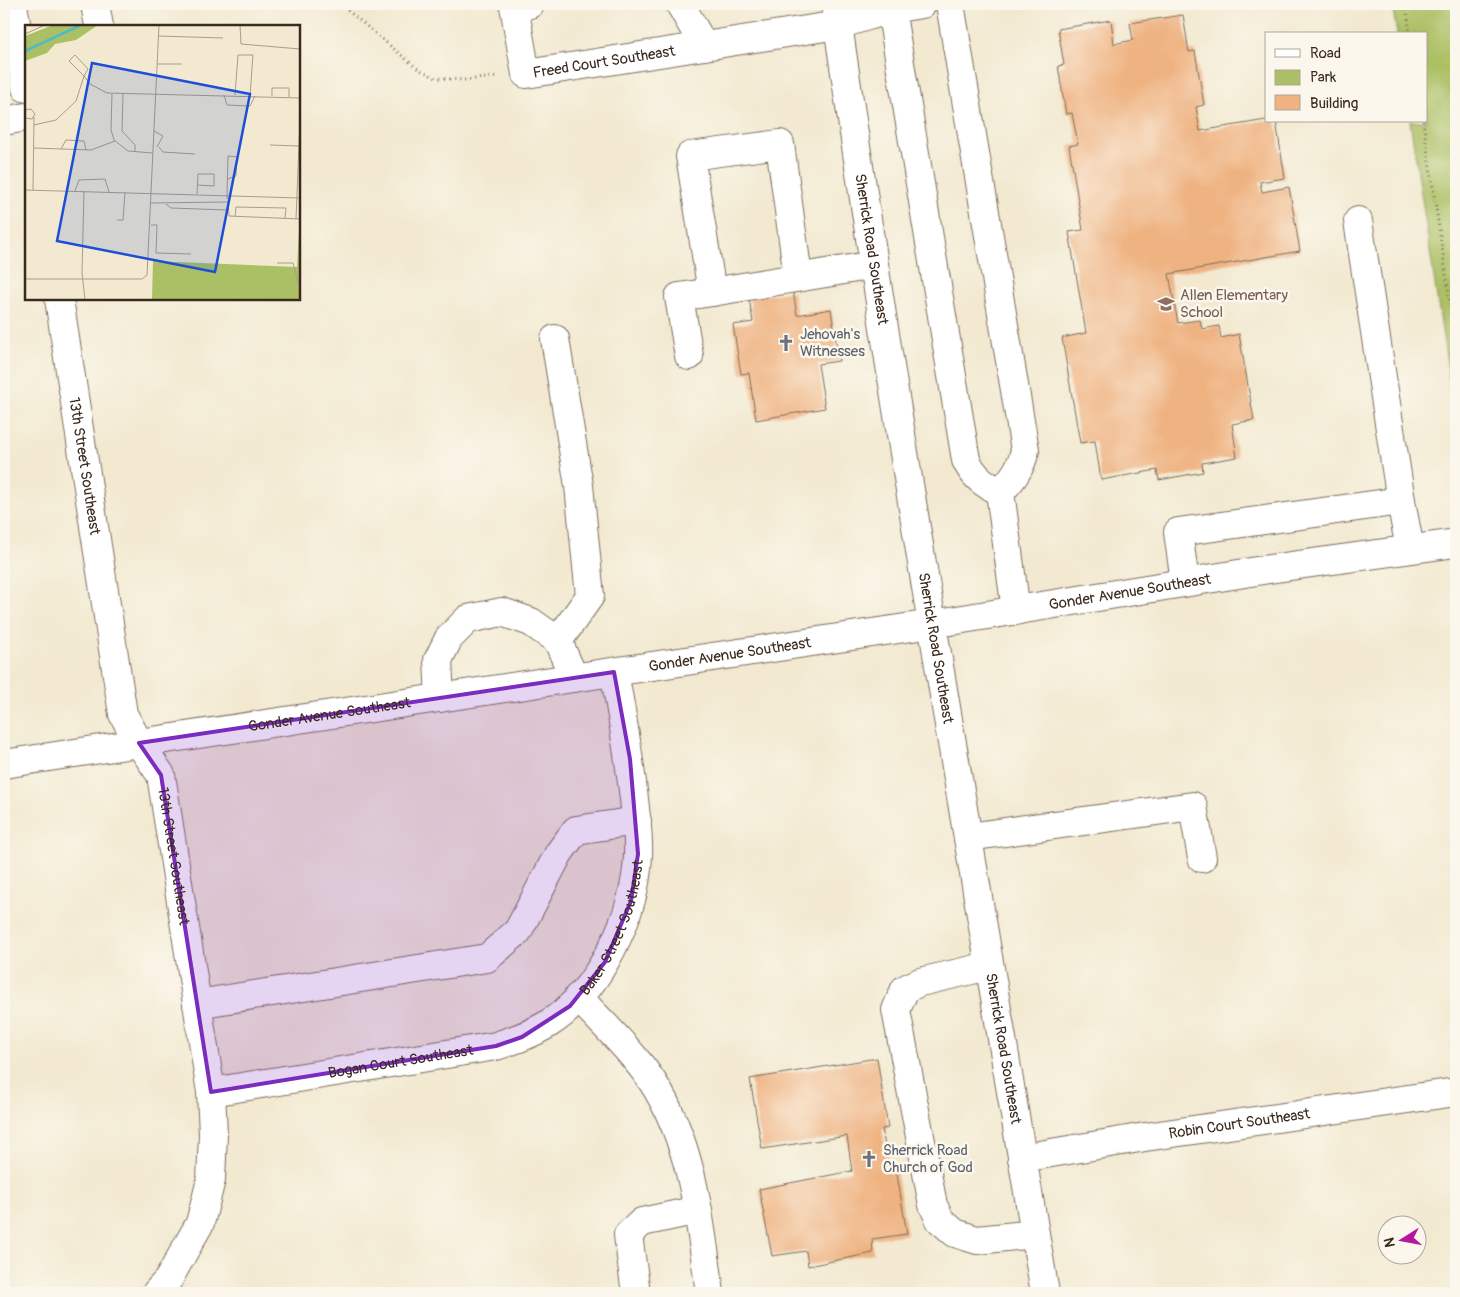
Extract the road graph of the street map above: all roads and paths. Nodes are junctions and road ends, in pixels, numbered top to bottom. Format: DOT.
graph roads {
  1 [pos="13,4"];
  2 [pos="95,4"];
  3 [pos="340,4"];
  4 [pos="530,4"];
  5 [pos="680,4"];
  6 [pos="922,4"];
  7 [pos="950,4"];
  8 [pos="1406,4"];
  9 [pos="891,8"];
  10 [pos="836,14"];
  11 [pos="99,25"];
  12 [pos="1410,32"];
  13 [pos="704,46"];
  14 [pos="526,74"];
  15 [pos="25,82"];
  16 [pos="25,118"];
  17 [pos="4,121"];
  18 [pos="1423,122"];
  19 [pos="1358,221"];
  20 [pos="874,265"];
  21 [pos="798,277"];
  22 [pos="712,292"];
  23 [pos="59,300"];
  24 [pos="555,339"];
  25 [pos="1456,340"];
  26 [pos="688,356"];
  27 [pos="1000,492"];
  28 [pos="1401,501"];
  29 [pos="1456,543"];
  30 [pos="1410,549"];
  31 [pos="1185,582"];
  32 [pos="1016,611"];
  33 [pos="932,624"];
  34 [pos="558,641"];
  35 [pos="614,672"];
  36 [pos="574,678"];
  37 [pos="440,698"];
  38 [pos="139,743"];
  39 [pos="4,764"];
  40 [pos="637,822"];
  41 [pos="968,837"];
  42 [pos="1202,858"];
  43 [pos="989,966"];
  44 [pos="578,997"];
  45 [pos="197,1004"];
  46 [pos="211,1092"];
  47 [pos="1456,1092"];
  48 [pos="1022,1158"];
  49 [pos="698,1210"];
  50 [pos="1035,1234"];
  51 [pos="156,1293"];
  52 [pos="636,1293"];
  53 [pos="710,1293"];
  54 [pos="1045,1293"];
  1 -- 15 [label="street"];
  2 -- 11 [label="street"];
  3 -- 14 [label="path"];
  4 -- 14 [label="street, Freed Court Southeast"];
  5 -- 13 [label="street"];
  6 -- 9 [label="street, Freed Court Southeast"];
  7 -- 27 [label="street"];
  8 -- 12 [label="path"];
  9 -- 10 [label="street, Freed Court Southeast"];
  9 -- 27 [label="street"];
  10 -- 13 [label="street, Freed Court Southeast"];
  10 -- 20 [label="street, Sherrick Road Southeast"];
  13 -- 14 [label="street, Freed Court Southeast"];
  16 -- 17 [label="street"];
  18 -- 25 [label="path"];
  19 -- 28 [label="street"];
  20 -- 21 [label="street"];
  20 -- 33 [label="street, Sherrick Road Southeast"];
  21 -- 22 [label="street"];
  21 -- 22 [label="street"];
  22 -- 26 [label="street"];
  23 -- 38 [label="street, 13th Street Southeast"];
  24 -- 34 [label="street"];
  27 -- 32 [label="street"];
  28 -- 30 [label="street"];
  28 -- 31 [label="street"];
  29 -- 30 [label="street, Gonder Avenue Southeast"];
  30 -- 31 [label="street, Gonder Avenue Southeast"];
  31 -- 32 [label="street, Gonder Avenue Southeast"];
  32 -- 33 [label="street, Gonder Avenue Southeast"];
  33 -- 35 [label="street, Gonder Avenue Southeast"];
  33 -- 41 [label="street, Sherrick Road Southeast"];
  34 -- 36 [label="street"];
  34 -- 37 [label="street"];
  35 -- 36 [label="street, Gonder Avenue Southeast"];
  35 -- 40 [label="street, Baker Street Southeast"];
  36 -- 37 [label="street, Gonder Avenue Southeast"];
  37 -- 38 [label="street, Gonder Avenue Southeast"];
  38 -- 39 [label="street, Gonder Avenue Southeast"];
  38 -- 45 [label="street, 13th Street Southeast"];
  40 -- 44 [label="street, Baker Street Southeast"];
  40 -- 45 [label="street"];
  41 -- 42 [label="street"];
  41 -- 43 [label="street, Sherrick Road Southeast"];
  43 -- 48 [label="street, Sherrick Road Southeast"];
  43 -- 50 [label="street"];
  44 -- 46 [label="street, Bogan Court Southeast"];
  44 -- 49 [label="street, Baker Street Southeast"];
  45 -- 46 [label="street, 13th Street Southeast"];
  46 -- 51 [label="street, 13th Street Southeast"];
  47 -- 48 [label="street, Robin Court Southeast"];
  48 -- 50 [label="street, Sherrick Road Southeast"];
  49 -- 52 [label="street"];
  49 -- 53 [label="street, Baker Street Southeast"];
  50 -- 54 [label="street, Sherrick Road Southeast"];
}
